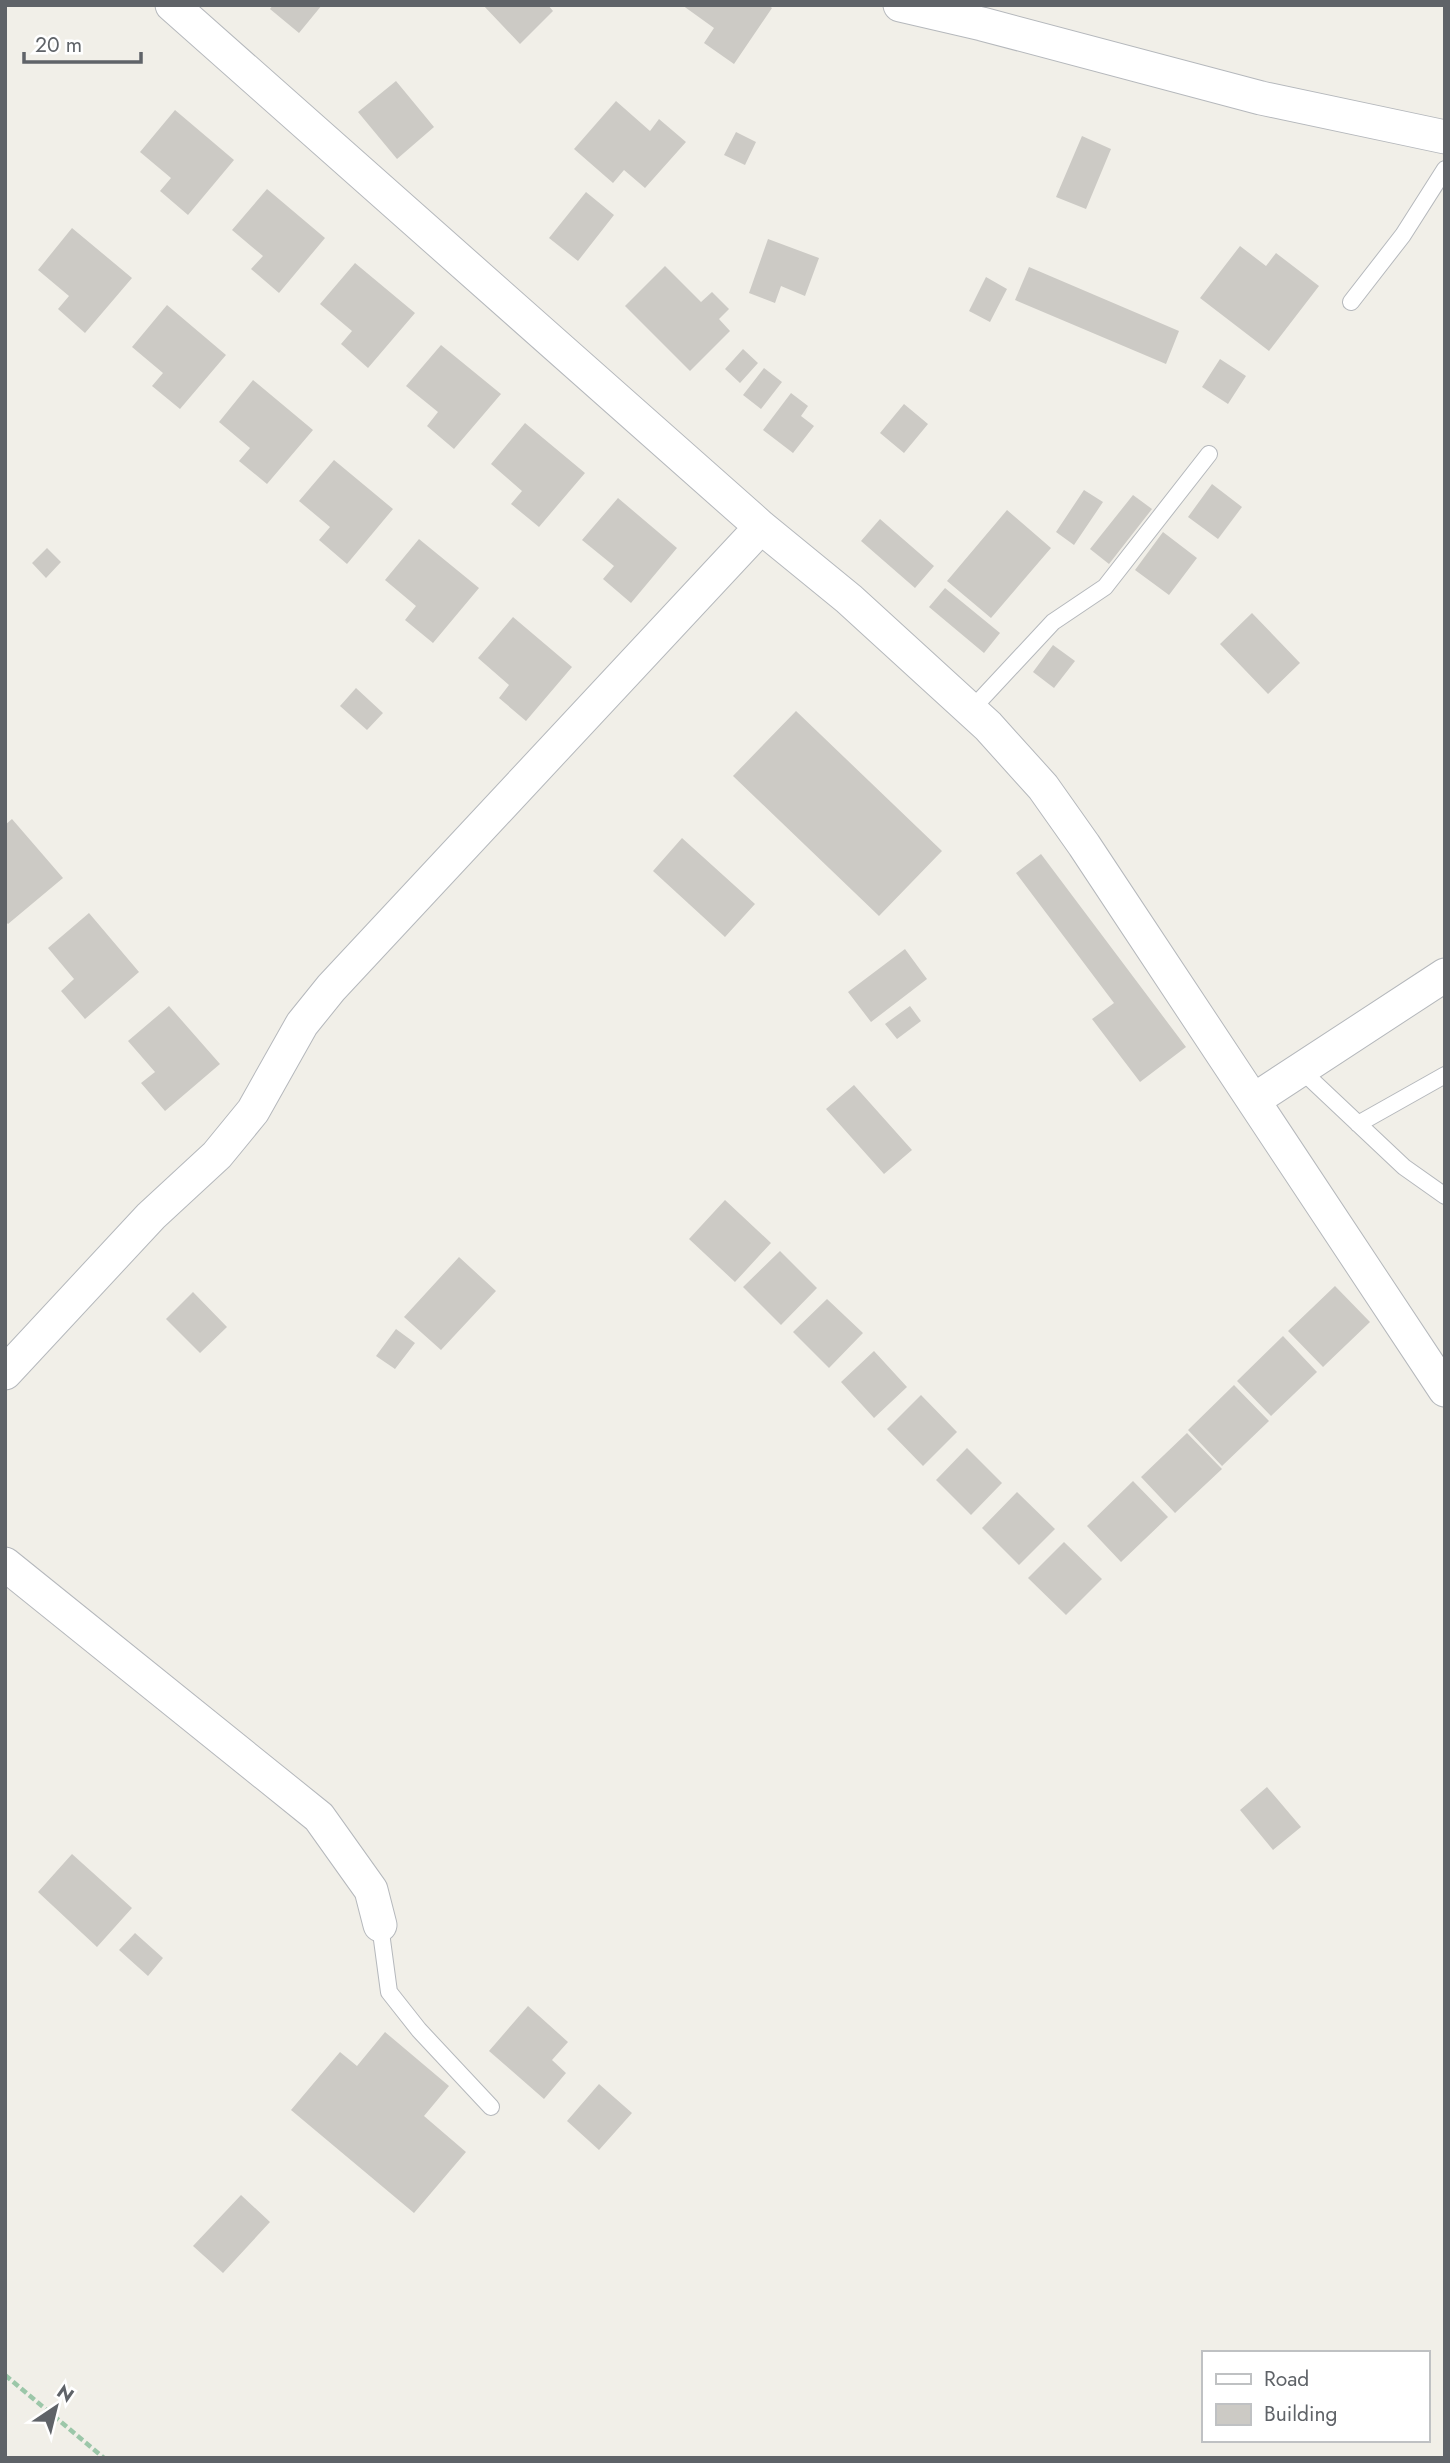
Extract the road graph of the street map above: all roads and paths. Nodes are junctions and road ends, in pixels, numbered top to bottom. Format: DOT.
graph roads {
  1 [pos="172,5"];
  2 [pos="900,5"];
  3 [pos="1445,137"];
  4 [pos="1445,169"];
  5 [pos="1351,302"];
  6 [pos="1209,454"];
  7 [pos="761,527"];
  8 [pos="971,710"];
  9 [pos="1445,975"];
  10 [pos="1300,1069"];
  11 [pos="1445,1075"];
  12 [pos="1254,1100"];
  13 [pos="1358,1124"];
  14 [pos="1445,1196"];
  15 [pos="5,1373"];
  16 [pos="1445,1390"];
  17 [pos="5,1564"];
  18 [pos="380,1925"];
  19 [pos="491,2107"];
  20 [pos="5,2375"];
  21 [pos="104,2458"];
  1 -- 7 [label="street"];
  2 -- 3 [label="street"];
  4 -- 5 [label="lane"];
  6 -- 8 [label="lane"];
  7 -- 8 [label="street"];
  7 -- 15 [label="street"];
  8 -- 12 [label="street"];
  9 -- 10 [label="street"];
  10 -- 12 [label="street"];
  10 -- 13 [label="lane"];
  11 -- 13 [label="lane"];
  12 -- 16 [label="street"];
  13 -- 14 [label="lane"];
  17 -- 18 [label="street"];
  18 -- 19 [label="lane"];
  20 -- 21 [label="path"];
}
